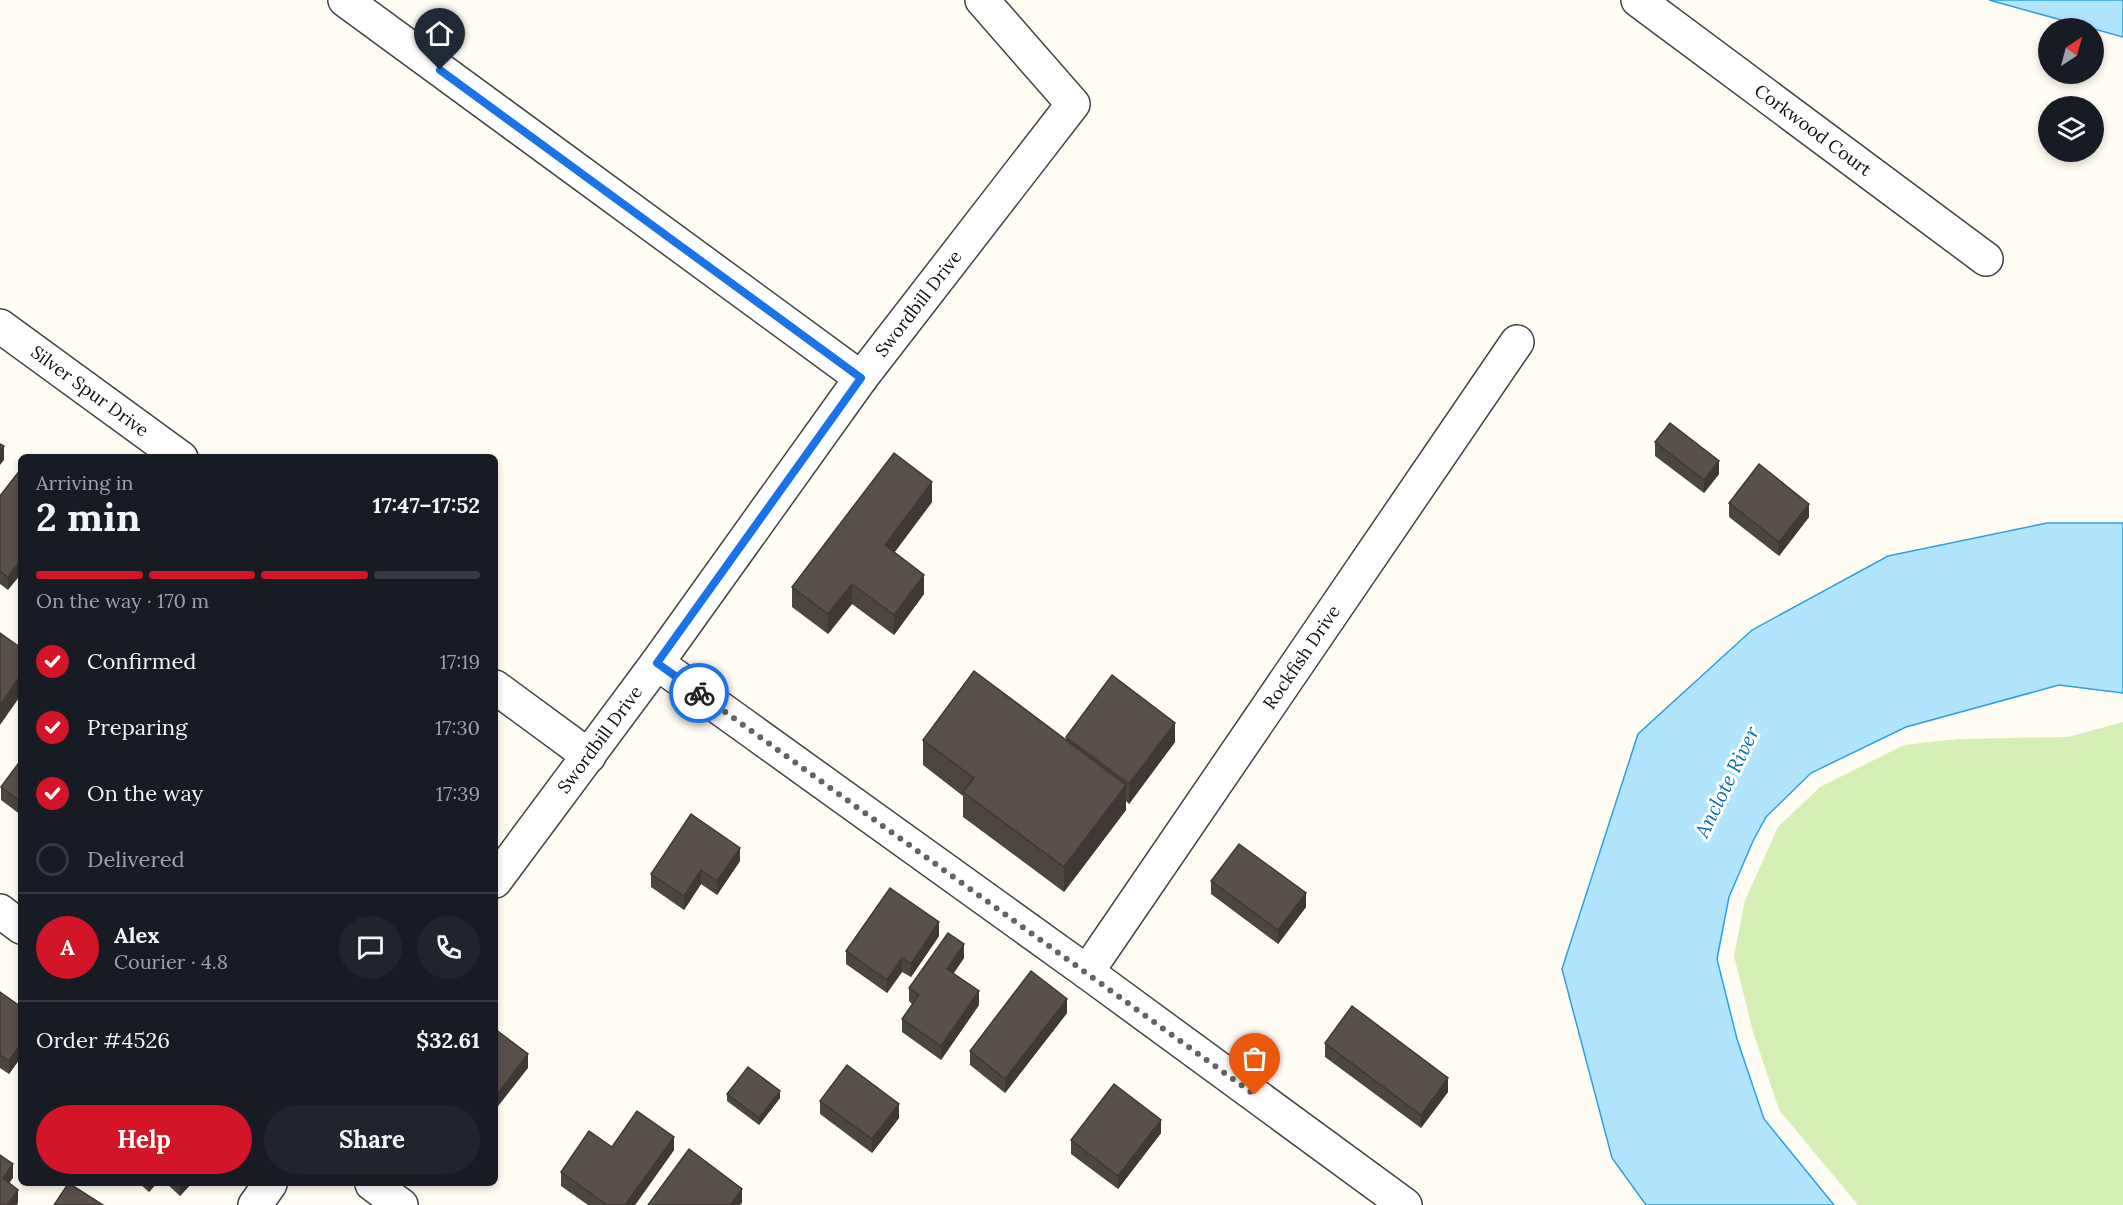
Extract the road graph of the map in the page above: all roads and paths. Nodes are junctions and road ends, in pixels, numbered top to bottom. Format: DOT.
graph roads {
  1 [pos="345,0"];
  2 [pos="982,0"];
  3 [pos="1638,0"];
  4 [pos="1986,259"];
  5 [pos="0,326"];
  6 [pos="1517,342"];
  7 [pos="861,378"];
  8 [pos="176,454"];
  9 [pos="657,663"];
  10 [pos="498,689"];
  11 [pos="589,756"];
  12 [pos="498,877"];
  13 [pos="0,911"];
  14 [pos="18,925"];
  15 [pos="1087,972"];
  16 [pos="269,1186"];
  17 [pos="375,1186"];
  18 [pos="255,1205"];
  19 [pos="401,1205"];
  20 [pos="1405,1205"];
  1 -- 7 [label="street"];
  2 -- 7 [label="street, Swordbill Drive"];
  3 -- 4 [label="street, Corkwood Court"];
  5 -- 8 [label="street, Silver Spur Drive"];
  6 -- 15 [label="street, Rockfish Drive"];
  7 -- 9 [label="street, Swordbill Drive"];
  9 -- 11 [label="street, Swordbill Drive"];
  9 -- 15 [label="street"];
  10 -- 11 [label="street"];
  11 -- 12 [label="street, Swordbill Drive"];
  13 -- 14 [label="street"];
  15 -- 20 [label="street"];
  16 -- 18 [label="street"];
  17 -- 19 [label="street"];
}
